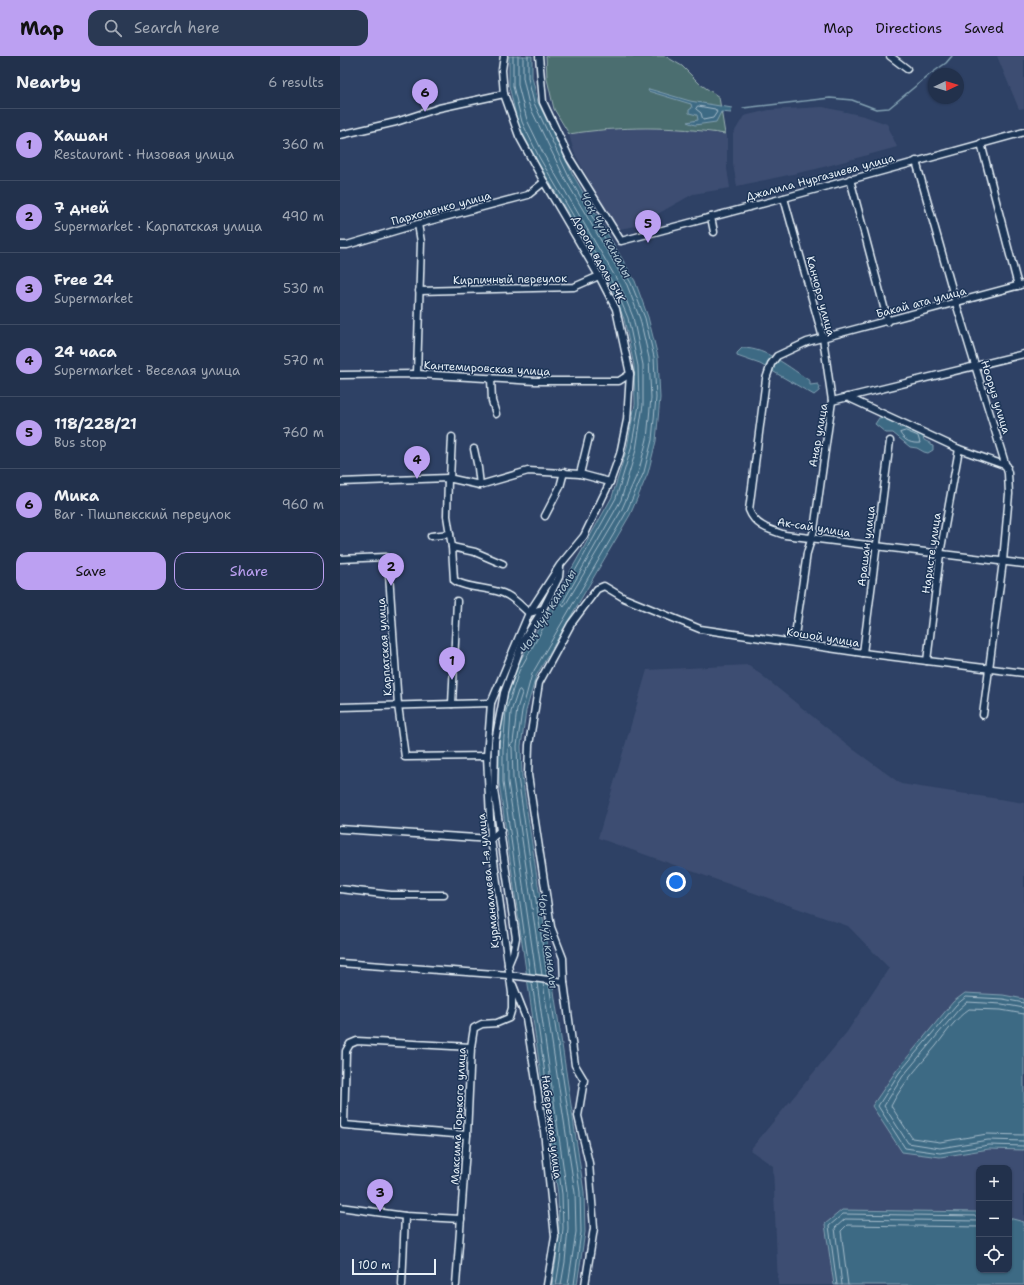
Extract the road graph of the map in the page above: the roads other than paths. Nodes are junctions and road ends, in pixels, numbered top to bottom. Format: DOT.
graph roads {
  1 [pos="504,56"];
  2 [pos="539,56"];
  3 [pos="890,56"];
  4 [pos="907,69"];
  5 [pos="504,94"];
  6 [pos="1024,132"];
  7 [pos="340,135"];
  8 [pos="981,143"];
  9 [pos="916,161"];
  10 [pos="850,179"];
  11 [pos="544,182"];
  12 [pos="784,198"];
  13 [pos="710,217"];
  14 [pos="418,224"];
  15 [pos="714,232"];
  16 [pos="340,245"];
  17 [pos="599,276"];
  18 [pos="1021,285"];
  19 [pos="419,291"];
  20 [pos="956,303"];
  21 [pos="888,322"];
  22 [pos="823,338"];
  23 [pos="1024,354"];
  24 [pos="976,366"];
  25 [pos="417,374"];
  26 [pos="630,374"];
  27 [pos="340,375"];
  28 [pos="491,378"];
  29 [pos="847,397"];
  30 [pos="832,401"];
  31 [pos="496,414"];
  32 [pos="452,437"];
  33 [pos="589,437"];
  34 [pos="890,441"];
  35 [pos="474,449"];
  36 [pos="958,449"];
  37 [pos="1007,466"];
  38 [pos="564,472"];
  39 [pos="580,474"];
  40 [pos="449,479"];
  41 [pos="340,482"];
  42 [pos="610,482"];
  43 [pos="480,485"];
  44 [pos="545,516"];
  45 [pos="450,534"];
  46 [pos="431,536"];
  47 [pos="812,538"];
  48 [pos="877,545"];
  49 [pos="452,547"];
  50 [pos="940,554"];
  51 [pos="340,559"];
  52 [pos="1003,561"];
  53 [pos="503,564"];
  54 [pos="1024,564"];
  55 [pos="560,565"];
  56 [pos="457,600"];
  57 [pos="543,609"];
  58 [pos="529,613"];
  59 [pos="794,642"];
  60 [pos="863,653"];
  61 [pos="927,661"];
  62 [pos="990,669"];
  63 [pos="1024,673"];
  64 [pos="504,693"];
  65 [pos="491,702"];
  66 [pos="452,704"];
  67 [pos="398,705"];
  68 [pos="340,707"];
  69 [pos="984,715"];
  70 [pos="487,756"];
  71 [pos="340,829"];
  72 [pos="501,830"];
  73 [pos="491,840"];
  74 [pos="340,889"];
  75 [pos="444,895"];
  76 [pos="340,963"];
  77 [pos="507,965"];
  78 [pos="509,974"];
  79 [pos="561,981"];
  80 [pos="471,1047"];
  81 [pos="467,1135"];
  82 [pos="340,1207"];
  83 [pos="405,1216"];
  84 [pos="461,1219"];
  85 [pos="402,1285"];
  86 [pos="456,1285"];
  87 [pos="547,1285"];
  88 [pos="585,1285"];
  1 -- 5 [label="street, Дорога вдоль БЧК"];
  2 -- 13 [label="street, Джалила Нургазиева улица"];
  3 -- 4 [label="street"];
  5 -- 7 [label="street"];
  5 -- 11 [label="street, Дорога вдоль БЧК"];
  6 -- 8 [label="street, Джалила Нургазиева улица"];
  8 -- 9 [label="street, Джалила Нургазиева улица"];
  8 -- 18 [label="street"];
  9 -- 10 [label="street, Джалила Нургазиева улица"];
  9 -- 20 [label="street, Нооруз улица"];
  10 -- 12 [label="street, Джалила Нургазиева улица"];
  10 -- 21 [label="street"];
  11 -- 14 [label="street, Пархоменко улица"];
  11 -- 17 [label="street, Дорога вдоль БЧК"];
  12 -- 13 [label="street, Джалила Нургазиева улица"];
  12 -- 22 [label="street, Канчоро улица"];
  13 -- 15 [label="street"];
  14 -- 16 [label="street, Пархоменко улица"];
  14 -- 19 [label="street"];
  17 -- 19 [label="street, Кирпичный переулок"];
  17 -- 26 [label="street, Дорога вдоль БЧК"];
  18 -- 20 [label="street, Бакай ата улица"];
  19 -- 25 [label="street"];
  20 -- 21 [label="street, Бакай ата улица"];
  20 -- 24 [label="street, Нооруз улица"];
  21 -- 22 [label="street, Бакай ата улица"];
  22 -- 30 [label="street, Канчоро улица"];
  22 -- 47 [label="street, Ак-сай улица"];
  23 -- 24 [label="street, Анар улица"];
  24 -- 29 [label="street, Анар улица"];
  24 -- 37 [label="street, Нооруз улица"];
  25 -- 27 [label="street, Кантемировская улица"];
  25 -- 28 [label="street, Кантемировская улица"];
  26 -- 28 [label="street, Кантемировская улица"];
  26 -- 42 [label="street, Дорога вдоль БЧК"];
  28 -- 31 [label="street"];
  29 -- 30 [label="street, Анар улица"];
  29 -- 36 [label="street"];
  30 -- 47 [label="street, Анар улица"];
  32 -- 40 [label="street"];
  33 -- 39 [label="street"];
  34 -- 48 [label="street, Арашан улица"];
  35 -- 43 [label="street"];
  36 -- 37 [label="street"];
  36 -- 50 [label="street, Наристе улица"];
  37 -- 52 [label="street, Нооруз улица"];
  38 -- 39 [label="street"];
  38 -- 43 [label="street"];
  38 -- 44 [label="street"];
  39 -- 42 [label="street"];
  40 -- 41 [label="street"];
  40 -- 43 [label="street"];
  40 -- 45 [label="street"];
  42 -- 55 [label="street, Курманалиева 1-я улица"];
  45 -- 46 [label="street"];
  45 -- 49 [label="street"];
  47 -- 48 [label="street, Ак-сай улица"];
  47 -- 59 [label="street, Анар улица"];
  48 -- 50 [label="street, Ак-сай улица"];
  48 -- 60 [label="street, Арашан улица"];
  49 -- 53 [label="street"];
  49 -- 58 [label="street"];
  50 -- 52 [label="street, Ак-сай улица"];
  50 -- 61 [label="street, Наристе улица"];
  51 -- 67 [label="street, Карпатская улица"];
  52 -- 54 [label="street, Ак-сай улица"];
  52 -- 62 [label="street, Нооруз улица"];
  55 -- 57 [label="street"];
  55 -- 58 [label="street, Курманалиева 1-я улица"];
  56 -- 66 [label="street"];
  57 -- 58 [label="street"];
  57 -- 64 [label="street"];
  58 -- 65 [label="street, Курманалиева 1-я улица"];
  59 -- 60 [label="street, Кошой улица"];
  59 -- 79 [label="street, Кошой улица"];
  60 -- 61 [label="street, Кошой улица"];
  61 -- 62 [label="street, Кошой улица"];
  62 -- 63 [label="street, Кошой улица"];
  62 -- 69 [label="street, Нооруз улица"];
  64 -- 65 [label="street"];
  64 -- 72 [label="street"];
  65 -- 66 [label="street"];
  65 -- 70 [label="street, Курманалиева 1-я улица"];
  66 -- 67 [label="street"];
  67 -- 68 [label="street"];
  67 -- 70 [label="street, Карпатская улица"];
  70 -- 73 [label="street, Курманалиева 1-я улица"];
  71 -- 73 [label="street"];
  72 -- 73 [label="street"];
  72 -- 77 [label="street"];
  73 -- 77 [label="street, Курманалиева 1-я улица"];
  74 -- 75 [label="street"];
  76 -- 78 [label="street"];
  77 -- 78 [label="street, Курманалиева 1-я улица"];
  78 -- 79 [label="street"];
  78 -- 80 [label="street, Максима Горького улица"];
  78 -- 87 [label="street, Набережная улица"];
  79 -- 88 [label="street"];
  80 -- 81 [label="street, Максима Горького улица"];
  80 -- 81 [label="street"];
  81 -- 84 [label="street, Максима Горького улица"];
  82 -- 83 [label="street"];
  83 -- 84 [label="street"];
  83 -- 85 [label="street"];
  84 -- 86 [label="street, Максима Горького улица"];
}
